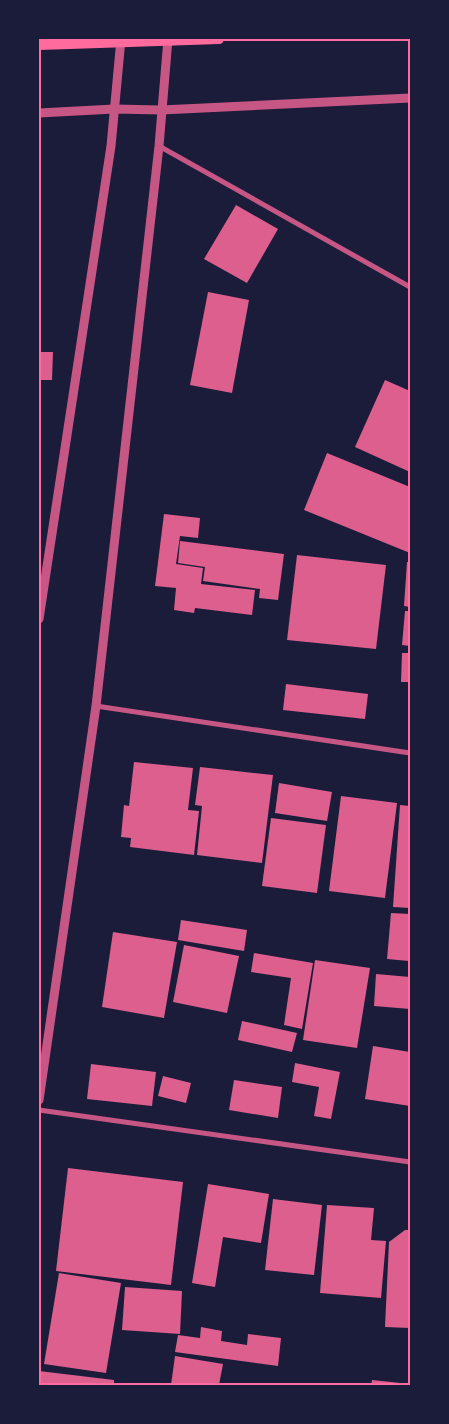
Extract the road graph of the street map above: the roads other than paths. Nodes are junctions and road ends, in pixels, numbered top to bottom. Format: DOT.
graph roads {
  1 [pos="219,39"];
  2 [pos="121,40"];
  3 [pos="168,40"];
  4 [pos="39,45"];
  5 [pos="410,98"];
  6 [pos="114,109"];
  7 [pos="162,110"];
  8 [pos="39,113"];
  9 [pos="159,146"];
  10 [pos="410,287"];
  11 [pos="39,619"];
  12 [pos="96,706"];
  13 [pos="410,753"];
  14 [pos="39,1100"];
  15 [pos="39,1110"];
  16 [pos="410,1162"];
  1 -- 3 [label="main road"];
  2 -- 3 [label="main road"];
  2 -- 4 [label="main road"];
  2 -- 6 [label="street"];
  3 -- 7 [label="street"];
  5 -- 7 [label="street"];
  6 -- 7 [label="street"];
  6 -- 8 [label="street"];
  6 -- 11 [label="street"];
  7 -- 9 [label="street"];
  9 -- 10 [label="street"];
  9 -- 12 [label="street"];
  12 -- 13 [label="street"];
  12 -- 14 [label="street"];
  15 -- 16 [label="street"];
}
